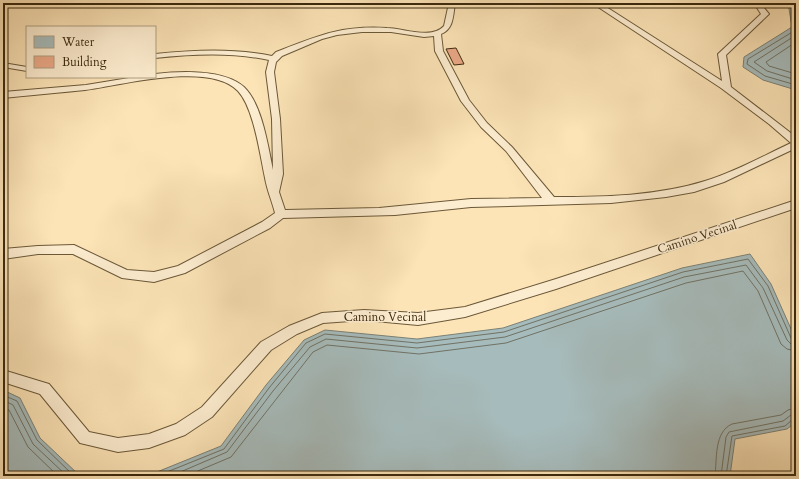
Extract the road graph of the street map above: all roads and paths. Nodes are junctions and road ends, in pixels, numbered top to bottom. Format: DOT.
graph roads {
  1 [pos="452,3"];
  2 [pos="594,3"];
  3 [pos="757,3"];
  4 [pos="437,33"];
  5 [pos="156,56"];
  6 [pos="273,59"];
  7 [pos="3,65"];
  8 [pos="26,69"];
  9 [pos="156,76"];
  10 [pos="144,78"];
  11 [pos="728,88"];
  12 [pos="3,95"];
  13 [pos="796,143"];
  14 [pos="274,192"];
  15 [pos="551,201"];
  16 [pos="796,204"];
  17 [pos="281,214"];
  18 [pos="3,254"];
  19 [pos="3,376"];
  1 -- 4 [label="lane"];
  2 -- 11 [label="lane"];
  3 -- 11 [label="lane"];
  4 -- 6 [label="lane"];
  4 -- 15 [label="lane"];
  5 -- 6 [label="lane"];
  6 -- 14 [label="lane"];
  7 -- 8 [label="lane"];
  9 -- 14 [label="lane"];
  10 -- 12 [label="lane"];
  11 -- 13 [label="lane"];
  13 -- 15 [label="lane"];
  14 -- 17 [label="lane"];
  15 -- 17 [label="lane"];
  16 -- 19 [label="lane, Camino Vecinal"];
  17 -- 18 [label="lane"];
}
